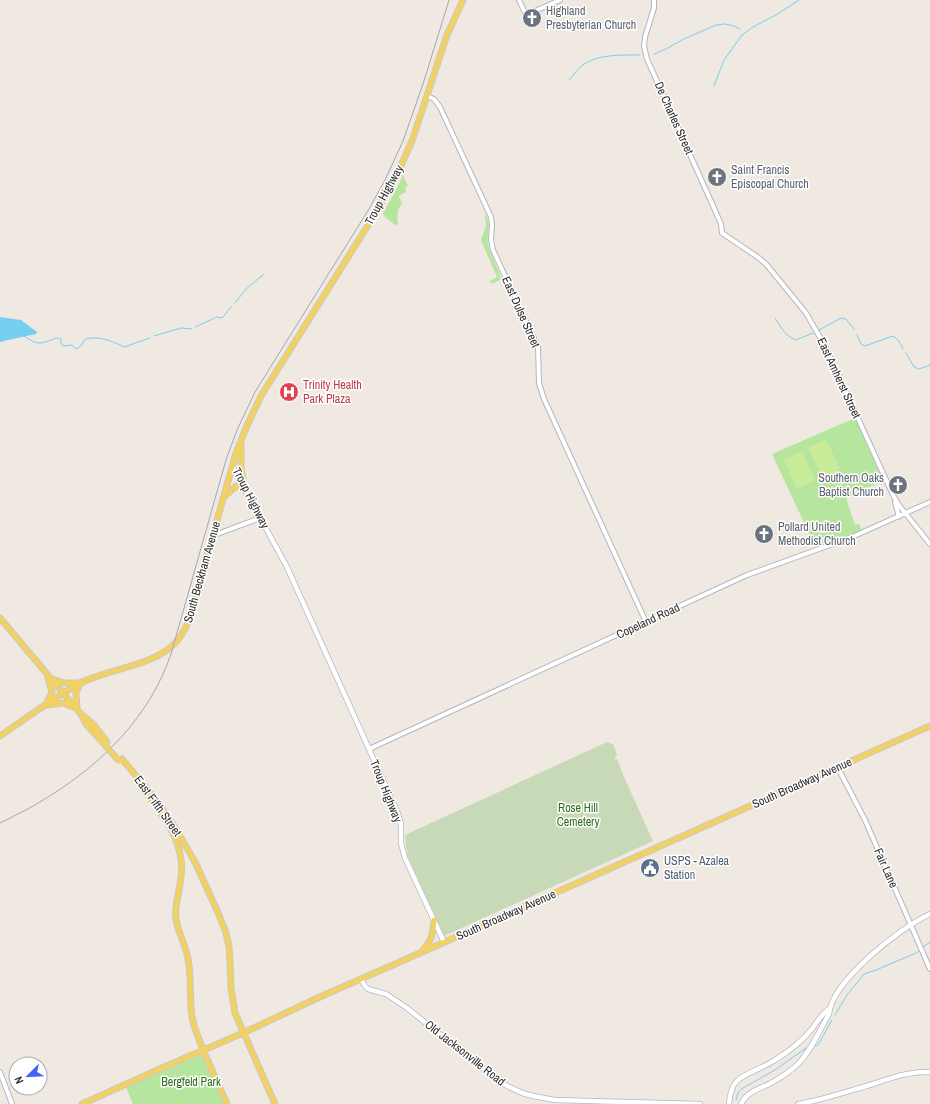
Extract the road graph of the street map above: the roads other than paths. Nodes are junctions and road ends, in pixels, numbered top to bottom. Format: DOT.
graph roads {
  1 [pos="463,0"];
  2 [pos="520,0"];
  3 [pos="560,0"];
  4 [pos="654,0"];
  5 [pos="427,96"];
  6 [pos="722,232"];
  7 [pos="241,441"];
  8 [pos="232,466"];
  9 [pos="245,491"];
  10 [pos="223,498"];
  11 [pos="894,498"];
  12 [pos="930,502"];
  13 [pos="906,514"];
  14 [pos="898,517"];
  15 [pos="260,518"];
  16 [pos="212,536"];
  17 [pos="930,544"];
  18 [pos="0,618"];
  19 [pos="646,622"];
  20 [pos="47,674"];
  21 [pos="51,679"];
  22 [pos="81,682"];
  23 [pos="63,693"];
  24 [pos="46,705"];
  25 [pos="79,711"];
  26 [pos="930,726"];
  27 [pos="0,736"];
  28 [pos="369,749"];
  29 [pos="120,760"];
  30 [pos="838,768"];
  31 [pos="930,914"];
  32 [pos="434,920"];
  33 [pos="911,925"];
  34 [pos="444,942"];
  35 [pos="421,953"];
  36 [pos="930,969"];
  37 [pos="361,979"];
  38 [pos="829,1009"];
  39 [pos="243,1033"];
  40 [pos="203,1050"];
  41 [pos="0,1072"];
  42 [pos="930,1072"];
  43 [pos="12,1104"];
  44 [pos="82,1104"];
  45 [pos="227,1104"];
  46 [pos="274,1104"];
  47 [pos="700,1104"];
  48 [pos="729,1104"];
  49 [pos="742,1104"];
  50 [pos="798,1104"];
  1 -- 5 [label="main road, Troup Highway"];
  2 -- 3 [label="street"];
  4 -- 6 [label="street, De Charles Street"];
  5 -- 7 [label="main road, Troup Highway"];
  5 -- 19 [label="street, East Dulse Street"];
  6 -- 11 [label="street, East Amherst Street"];
  7 -- 8 [label="main road, Troup Highway"];
  7 -- 9 [label="main road"];
  8 -- 9 [label="main road, Troup Highway"];
  8 -- 10 [label="main road, South Beckham Avenue"];
  9 -- 10 [label="main road"];
  9 -- 15 [label="main road, Troup Highway"];
  10 -- 16 [label="main road, South Beckham Avenue"];
  11 -- 13 [label="street, East Amherst Street"];
  11 -- 14 [label="street"];
  12 -- 13 [label="street, Copeland Road"];
  13 -- 14 [label="street, Copeland Road"];
  13 -- 17 [label="street, East Amherst Street"];
  14 -- 19 [label="street, Copeland Road"];
  15 -- 16 [label="street"];
  15 -- 28 [label="main road, Troup Highway"];
  16 -- 22 [label="main road, South Beckham Avenue"];
  18 -- 20 [label="main road"];
  19 -- 28 [label="street, Copeland Road"];
  20 -- 21 [label="main road"];
  20 -- 24 [label="main road"];
  21 -- 22 [label="main road"];
  21 -- 23 [label="main road"];
  22 -- 23 [label="main road, South Beckham Avenue"];
  22 -- 25 [label="main road"];
  23 -- 24 [label="main road, South Beckham Avenue"];
  23 -- 25 [label="main road"];
  24 -- 25 [label="main road"];
  24 -- 27 [label="main road, South Beckham Avenue"];
  25 -- 29 [label="main road, bridge"];
  26 -- 30 [label="main road, South Broadway Avenue"];
  28 -- 32 [label="main road, Troup Highway"];
  29 -- 39 [label="main road, East Fifth Street"];
  29 -- 40 [label="main road, East Fifth Street"];
  30 -- 33 [label="street, Fair Lane"];
  30 -- 34 [label="main road, South Broadway Avenue"];
  31 -- 33 [label="main road"];
  32 -- 34 [label="main road, Troup Highway"];
  32 -- 35 [label="main road"];
  33 -- 36 [label="street, Fair Lane"];
  33 -- 38 [label="main road"];
  34 -- 35 [label="main road, South Broadway Avenue"];
  35 -- 37 [label="main road, South Broadway Avenue"];
  37 -- 39 [label="main road, South Broadway Avenue"];
  37 -- 47 [label="main road, Old Jacksonville Road"];
  38 -- 48 [label="main road"];
  38 -- 49 [label="main road"];
  39 -- 40 [label="main road, South Broadway Avenue"];
  39 -- 46 [label="main road, East Fifth Street"];
  40 -- 44 [label="main road, South Broadway Avenue"];
  40 -- 45 [label="main road, East Fifth Street"];
  41 -- 43 [label="street"];
  42 -- 50 [label="main road"];
}
